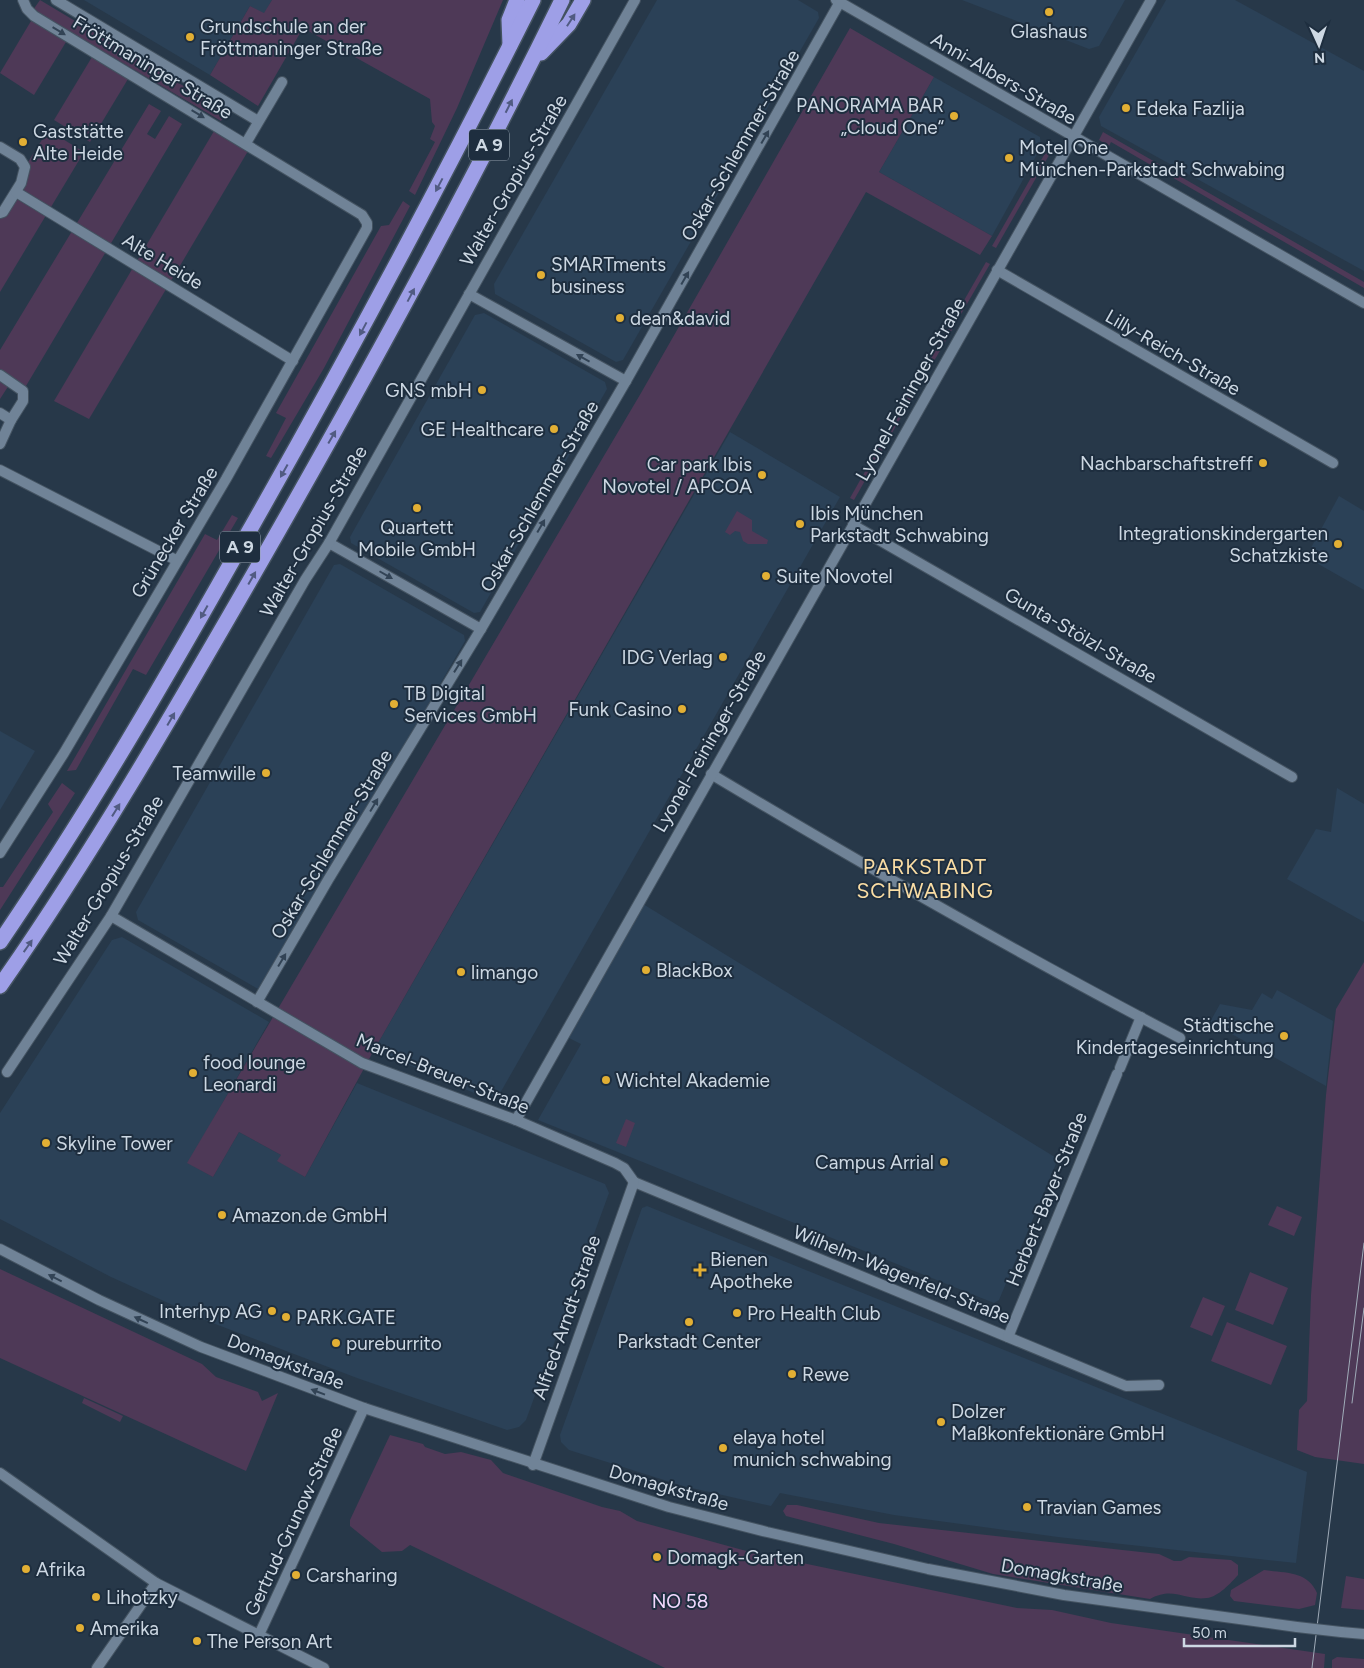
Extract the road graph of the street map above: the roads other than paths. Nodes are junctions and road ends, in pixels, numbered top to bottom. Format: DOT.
graph roads {
  1 [pos="23,0"];
  2 [pos="56,0"];
  3 [pos="517,0"];
  4 [pos="533,0"];
  5 [pos="562,0"];
  6 [pos="583,0"];
  7 [pos="635,0"];
  8 [pos="1151,0"];
  9 [pos="839,1"];
  10 [pos="510,47"];
  11 [pos="531,63"];
  12 [pos="282,82"];
  13 [pos="258,121"];
  14 [pos="1074,138"];
  15 [pos="246,143"];
  16 [pos="0,147"];
  17 [pos="16,192"];
  18 [pos="0,213"];
  19 [pos="367,223"];
  20 [pos="997,270"];
  21 [pos="469,294"];
  22 [pos="1364,304"];
  23 [pos="293,361"];
  24 [pos="0,376"];
  25 [pos="626,382"];
  26 [pos="0,413"];
  27 [pos="11,420"];
  28 [pos="0,444"];
  29 [pos="1333,463"];
  30 [pos="0,470"];
  31 [pos="853,525"];
  32 [pos="329,543"];
  33 [pos="176,560"];
  34 [pos="481,629"];
  35 [pos="711,774"];
  36 [pos="1292,777"];
  37 [pos="0,853"];
  38 [pos="111,916"];
  39 [pos="0,942"];
  40 [pos="0,986"];
  41 [pos="257,1002"];
  42 [pos="1141,1017"];
  43 [pos="1180,1038"];
  44 [pos="8,1072"];
  45 [pos="516,1120"];
  46 [pos="634,1182"];
  47 [pos="0,1249"];
  48 [pos="1008,1337"];
  49 [pos="1159,1385"];
  50 [pos="364,1408"];
  51 [pos="533,1464"];
  52 [pos="0,1473"];
  53 [pos="156,1583"];
  54 [pos="1364,1634"];
  55 [pos="258,1637"];
  56 [pos="97,1668"];
  57 [pos="324,1668"];
  1 -- 15 [label="street, Fröttmaninger Straße, one-way"];
  2 -- 13 [label="street, Fröttmaninger Straße"];
  3 -- 10 [label="highway"];
  4 -- 10 [label="highway, A 9"];
  5 -- 11 [label="highway"];
  11 -- 6 [label="highway, A 9, one-way"];
  7 -- 21 [label="street, Walter-Gropius-Straße"];
  8 -- 14 [label="street, Lyonel-Feininger-Straße"];
  9 -- 14 [label="street, Anni-Albers-Straße"];
  25 -- 9 [label="street, Oskar-Schlemmer-Straße, one-way"];
  10 -- 39 [label="highway, A 9, one-way"];
  40 -- 11 [label="highway, A 9, one-way"];
  12 -- 13 [label="street, Fröttmaninger Straße"];
  13 -- 15 [label="street, Fröttmaninger Straße"];
  14 -- 20 [label="street, Lyonel-Feininger-Straße"];
  14 -- 22 [label="street, Anni-Albers-Straße"];
  15 -- 19 [label="street, Fröttmaninger Straße"];
  16 -- 17 [label="street"];
  17 -- 18 [label="street"];
  17 -- 23 [label="street, Alte Heide"];
  19 -- 23 [label="street, Grünecker Straße"];
  20 -- 29 [label="street, Lilly-Reich-Straße"];
  20 -- 31 [label="street, Lyonel-Feininger-Straße"];
  25 -- 21 [label="street, one-way"];
  21 -- 32 [label="street, Walter-Gropius-Straße"];
  23 -- 33 [label="street, Grünecker Straße"];
  24 -- 27 [label="street"];
  34 -- 25 [label="street, Oskar-Schlemmer-Straße, one-way"];
  26 -- 27 [label="street"];
  27 -- 28 [label="street"];
  30 -- 33 [label="street"];
  31 -- 35 [label="street, Lyonel-Feininger-Straße"];
  31 -- 36 [label="street, Gunta-Stölzl-Straße"];
  32 -- 34 [label="street, one-way"];
  32 -- 38 [label="street, Walter-Gropius-Straße"];
  33 -- 37 [label="street, Grünecker Straße"];
  41 -- 34 [label="street, Oskar-Schlemmer-Straße, one-way"];
  35 -- 42 [label="street"];
  35 -- 45 [label="street, Lyonel-Feininger-Straße"];
  38 -- 41 [label="street, Marcel-Breuer-Straße"];
  38 -- 44 [label="street, Walter-Gropius-Straße"];
  41 -- 45 [label="street, Marcel-Breuer-Straße"];
  42 -- 43 [label="street"];
  42 -- 48 [label="street, Herbert-Bayer-Straße"];
  45 -- 46 [label="street, Marcel-Breuer-Straße"];
  46 -- 48 [label="street, Wilhelm-Wagenfeld-Straße"];
  46 -- 51 [label="street, Alfred-Arndt-Straße"];
  50 -- 47 [label="street, Domagkstraße, one-way"];
  48 -- 49 [label="street, Wilhelm-Wagenfeld-Straße"];
  50 -- 51 [label="street, Domagkstraße"];
  50 -- 55 [label="street, Gertrud-Grunow-Straße"];
  51 -- 54 [label="street, Domagkstraße, bridge"];
  52 -- 53 [label="street"];
  53 -- 55 [label="street"];
  53 -- 56 [label="street"];
  55 -- 57 [label="street, Gertrud-Grunow-Straße"];
}
